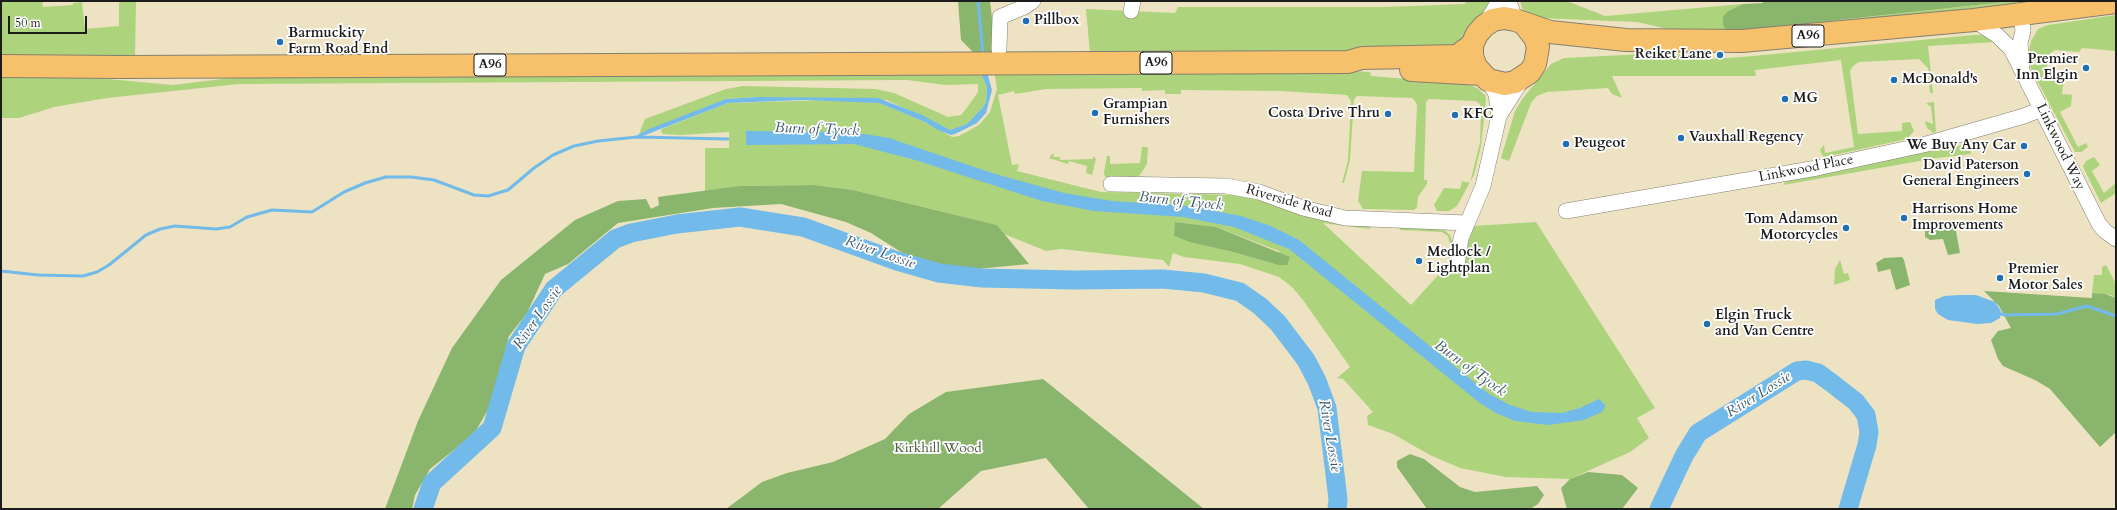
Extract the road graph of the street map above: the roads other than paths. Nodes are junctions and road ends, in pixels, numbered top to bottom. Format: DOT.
graph roads {
  1 [pos="1033,1"];
  2 [pos="1499,1"];
  3 [pos="2116,2"];
  4 [pos="1516,15"];
  5 [pos="2021,15"];
  6 [pos="1974,20"];
  7 [pos="1484,26"];
  8 [pos="1626,40"];
  9 [pos="1472,45"];
  10 [pos="1538,55"];
  11 [pos="990,58"];
  12 [pos="1348,62"];
  13 [pos="1,66"];
  14 [pos="2022,68"];
  15 [pos="1485,77"];
  16 [pos="1523,78"];
  17 [pos="2042,109"];
  18 [pos="1499,116"];
  19 [pos="1111,184"];
  20 [pos="1566,211"];
  21 [pos="1467,223"];
  22 [pos="2116,239"];
  23 [pos="1457,266"];
  1 -- 11 [label="street"];
  2 -- 7 [label="street"];
  3 -- 5 [label="highway, A96"];
  4 -- 7 [label="highway, A96"];
  4 -- 8 [label="highway, A96"];
  4 -- 10 [label="highway"];
  5 -- 6 [label="highway, A96"];
  5 -- 14 [label="street"];
  6 -- 8 [label="highway, A96"];
  6 -- 14 [label="street, Linkwood Way"];
  7 -- 9 [label="highway, A96"];
  8 -- 10 [label="highway, A96"];
  9 -- 12 [label="highway, A96"];
  9 -- 15 [label="highway"];
  10 -- 16 [label="highway"];
  11 -- 12 [label="highway, A96"];
  11 -- 13 [label="highway, A96"];
  12 -- 15 [label="highway, A96"];
  14 -- 17 [label="street, Linkwood Way"];
  15 -- 16 [label="highway, A96"];
  15 -- 18 [label="street"];
  16 -- 18 [label="street"];
  17 -- 20 [label="street, Linkwood Place"];
  17 -- 22 [label="street, Linkwood Way"];
  18 -- 21 [label="street"];
  19 -- 21 [label="street, Riverside Road"];
  21 -- 23 [label="street"];
}
